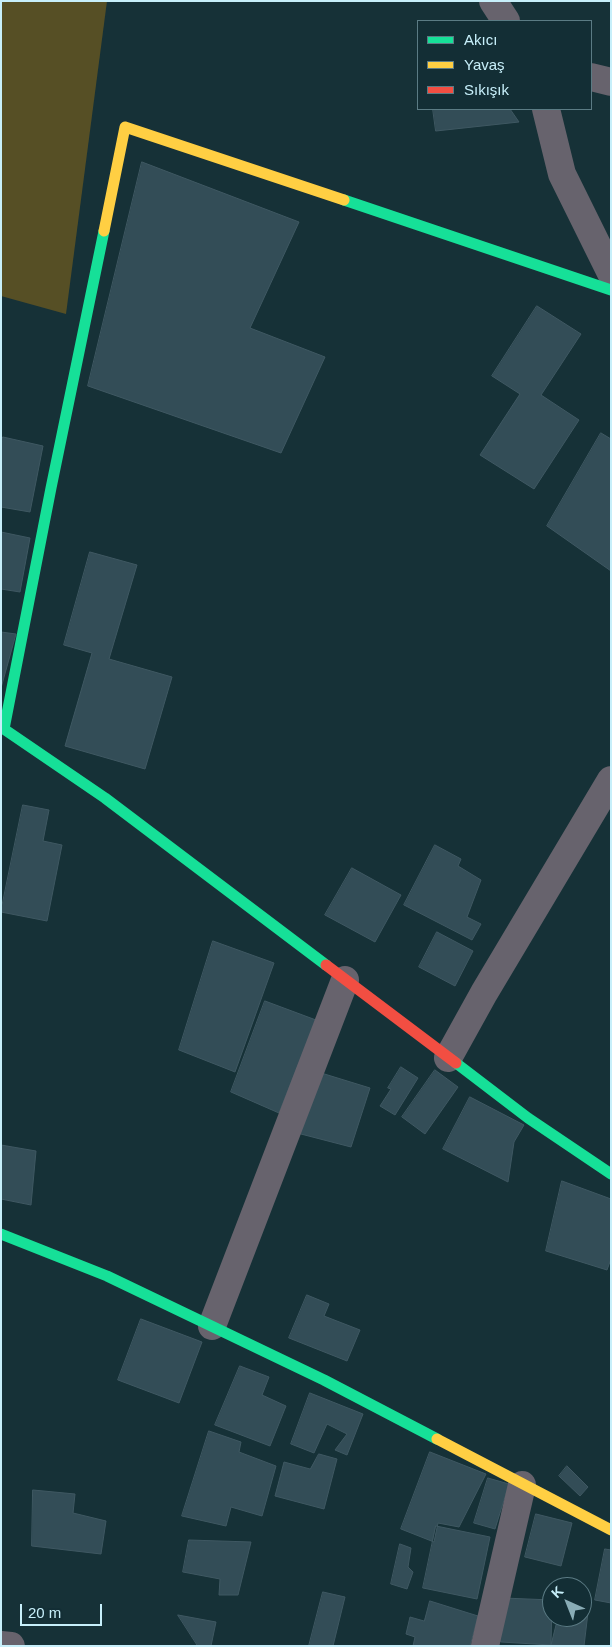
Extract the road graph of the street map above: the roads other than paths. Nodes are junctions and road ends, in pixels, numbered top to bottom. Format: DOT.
graph roads {
  1 [pos="493,1"];
  2 [pos="505,20"];
  3 [pos="592,77"];
  4 [pos="611,82"];
  5 [pos="546,110"];
  6 [pos="611,273"];
  7 [pos="611,290"];
  8 [pos="3,728"];
  9 [pos="611,780"];
  10 [pos="345,980"];
  11 [pos="448,1058"];
  12 [pos="611,1174"];
  13 [pos="1,1234"];
  14 [pos="212,1326"];
  15 [pos="522,1485"];
  16 [pos="611,1530"];
  17 [pos="1,1645"];
  18 [pos="11,1646"];
  19 [pos="485,1646"];
  1 -- 2 [label="street"];
  3 -- 4 [label="street"];
  5 -- 6 [label="street"];
  7 -- 8 [label="street"];
  8 -- 10 [label="street"];
  9 -- 11 [label="street"];
  10 -- 11 [label="street"];
  10 -- 14 [label="street"];
  11 -- 12 [label="street"];
  13 -- 14 [label="street"];
  14 -- 15 [label="street"];
  15 -- 16 [label="street"];
  15 -- 19 [label="street"];
  17 -- 18 [label="street"];
}
